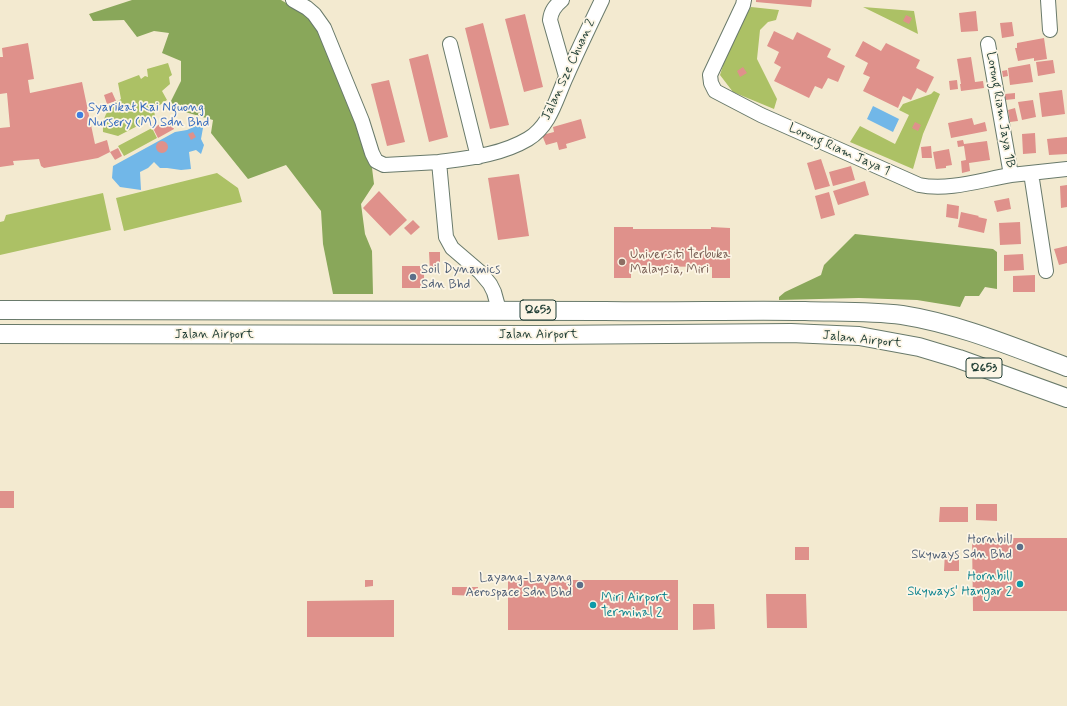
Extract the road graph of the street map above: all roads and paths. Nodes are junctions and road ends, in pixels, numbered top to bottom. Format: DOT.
graph roads {
  1 [pos="293,0"];
  2 [pos="562,0"];
  3 [pos="602,0"];
  4 [pos="744,0"];
  5 [pos="1048,0"];
  6 [pos="1050,30"];
  7 [pos="450,44"];
  8 [pos="988,44"];
  9 [pos="566,76"];
  10 [pos="478,157"];
  11 [pos="439,162"];
  12 [pos="1067,169"];
  13 [pos="1031,173"];
  14 [pos="1012,175"];
  15 [pos="1046,271"];
  16 [pos="0,310"];
  17 [pos="499,310"];
  18 [pos="0,334"];
  19 [pos="540,335"];
  20 [pos="1067,367"];
  21 [pos="1067,398"];
  1 -- 11 [label="street, Jalan Sze Chuan 2"];
  2 -- 9 [label="street"];
  3 -- 9 [label="street, Jalan Sze Chuan 2"];
  4 -- 14 [label="street, Lorong Riam Jaya 1"];
  5 -- 6 [label="street"];
  7 -- 10 [label="street"];
  8 -- 14 [label="street, Lorong Riam Jaya 1B"];
  9 -- 10 [label="street, Jalan Sze Chuan 2"];
  10 -- 11 [label="street, Jalan Sze Chuan 2"];
  11 -- 17 [label="street"];
  12 -- 13 [label="street, Lorong Riam Jaya 1"];
  13 -- 14 [label="street, Lorong Riam Jaya 1"];
  13 -- 15 [label="street"];
  16 -- 17 [label="main road, Jalan Airport / Q653"];
  17 -- 19 [label="main road"];
  17 -- 20 [label="main road, Jalan Airport / Q653"];
  18 -- 19 [label="main road, Jalan Airport / Q653"];
  19 -- 21 [label="main road, Jalan Airport / Q653"];
}
